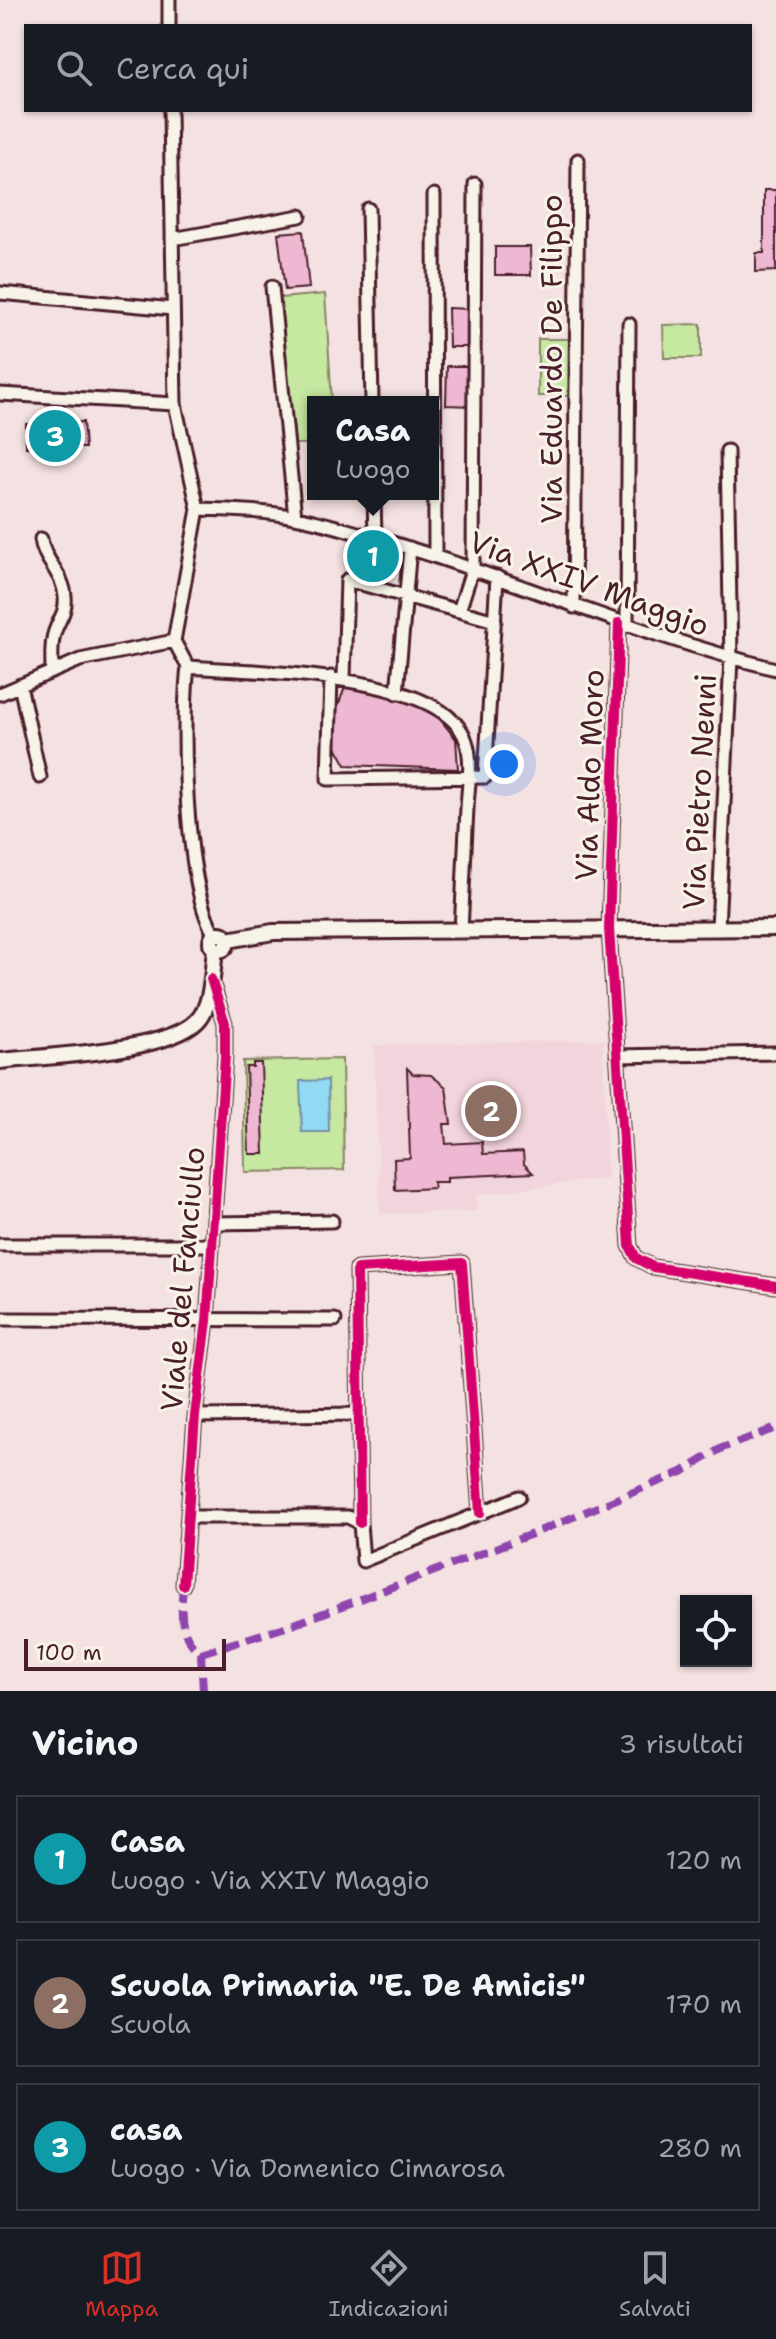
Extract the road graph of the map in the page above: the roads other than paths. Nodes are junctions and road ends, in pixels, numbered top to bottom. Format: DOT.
graph roads {
  1 [pos="169,0"];
  2 [pos="169,24"];
  3 [pos="170,112"];
  4 [pos="578,160"];
  5 [pos="475,184"];
  6 [pos="434,195"];
  7 [pos="368,209"];
  8 [pos="300,216"];
  9 [pos="172,239"];
  10 [pos="272,287"];
  11 [pos="0,293"];
  12 [pos="173,309"];
  13 [pos="629,324"];
  14 [pos="0,394"];
  15 [pos="372,396"];
  16 [pos="435,396"];
  17 [pos="175,404"];
  18 [pos="727,451"];
  19 [pos="374,500"];
  20 [pos="435,500"];
  21 [pos="198,509"];
  22 [pos="295,517"];
  23 [pos="375,538"];
  24 [pos="41,539"];
  25 [pos="410,548"];
  26 [pos="435,556"];
  27 [pos="473,567"];
  28 [pos="497,577"];
  29 [pos="406,596"];
  30 [pos="574,607"];
  31 [pos="459,611"];
  32 [pos="495,621"];
  33 [pos="623,625"];
  34 [pos="174,641"];
  35 [pos="731,658"];
  36 [pos="188,667"];
  37 [pos="776,669"];
  38 [pos="52,672"];
  39 [pos="331,677"];
  40 [pos="344,678"];
  41 [pos="20,685"];
  42 [pos="397,693"];
  43 [pos="0,694"];
  44 [pos="40,777"];
  45 [pos="469,777"];
  46 [pos="718,928"];
  47 [pos="776,928"];
  48 [pos="609,929"];
  49 [pos="461,931"];
  50 [pos="219,942"];
  51 [pos="211,979"];
  52 [pos="776,1053"];
  53 [pos="617,1056"];
  54 [pos="0,1061"];
  55 [pos="332,1221"];
  56 [pos="214,1223"];
  57 [pos="0,1245"];
  58 [pos="212,1245"];
  59 [pos="776,1286"];
  60 [pos="0,1319"];
  61 [pos="335,1320"];
  62 [pos="207,1321"];
  63 [pos="359,1414"];
  64 [pos="195,1416"];
  65 [pos="519,1497"];
  66 [pos="480,1513"];
  67 [pos="188,1517"];
  68 [pos="360,1523"];
  69 [pos="183,1585"];
  1 -- 2 [label="street"];
  3 -- 9 [label="street"];
  4 -- 30 [label="street, Via Eduardo De Filippo"];
  5 -- 27 [label="street"];
  6 -- 16 [label="street"];
  7 -- 15 [label="street"];
  8 -- 9 [label="street"];
  9 -- 12 [label="street"];
  10 -- 22 [label="street"];
  11 -- 12 [label="street"];
  12 -- 17 [label="street"];
  13 -- 33 [label="street, Via Aldo Moro"];
  14 -- 17 [label="street"];
  17 -- 21 [label="street"];
  18 -- 35 [label="street, Via Pietro Nenni"];
  19 -- 23 [label="street"];
  20 -- 26 [label="street"];
  21 -- 22 [label="street, Via XXIV Maggio"];
  21 -- 34 [label="street"];
  22 -- 23 [label="street, Via XXIV Maggio"];
  23 -- 25 [label="street, Via XXIV Maggio"];
  24 -- 38 [label="street"];
  25 -- 26 [label="street, Via XXIV Maggio"];
  25 -- 29 [label="street"];
  26 -- 27 [label="street, Via XXIV Maggio"];
  27 -- 28 [label="street, Via XXIV Maggio"];
  27 -- 31 [label="street"];
  28 -- 30 [label="street, Via XXIV Maggio"];
  28 -- 32 [label="street"];
  29 -- 31 [label="street"];
  29 -- 40 [label="street"];
  29 -- 42 [label="street"];
  30 -- 33 [label="street, Via XXIV Maggio"];
  31 -- 32 [label="street"];
  32 -- 45 [label="street"];
  33 -- 35 [label="street, Via XXIV Maggio"];
  33 -- 48 [label="street, Via Aldo Moro"];
  34 -- 36 [label="street"];
  34 -- 38 [label="street"];
  35 -- 37 [label="street, Via XXIV Maggio"];
  35 -- 46 [label="street, Via Pietro Nenni"];
  36 -- 39 [label="street"];
  36 -- 50 [label="street"];
  38 -- 41 [label="street"];
  39 -- 40 [label="street"];
  39 -- 45 [label="street"];
  40 -- 42 [label="street"];
  41 -- 43 [label="street"];
  41 -- 44 [label="street"];
  42 -- 45 [label="street"];
  45 -- 49 [label="street"];
  46 -- 47 [label="street"];
  46 -- 48 [label="street"];
  48 -- 49 [label="street"];
  48 -- 53 [label="street, Via Aldo Moro"];
  49 -- 50 [label="street"];
  50 -- 51 [label="street"];
  51 -- 54 [label="street"];
  51 -- 56 [label="street, Viale del Fanciullo"];
  52 -- 53 [label="street"];
  53 -- 59 [label="street, Via Aldo Moro"];
  55 -- 56 [label="street"];
  56 -- 58 [label="street, Viale del Fanciullo"];
  57 -- 58 [label="street"];
  58 -- 62 [label="street, Viale del Fanciullo"];
  60 -- 62 [label="street"];
  61 -- 62 [label="street"];
  62 -- 64 [label="street, Viale del Fanciullo"];
  63 -- 64 [label="street"];
  63 -- 66 [label="street"];
  63 -- 68 [label="street"];
  64 -- 67 [label="street, Viale del Fanciullo"];
  65 -- 66 [label="street"];
  66 -- 68 [label="street"];
  67 -- 68 [label="street"];
  67 -- 69 [label="street, Viale del Fanciullo"];
}
